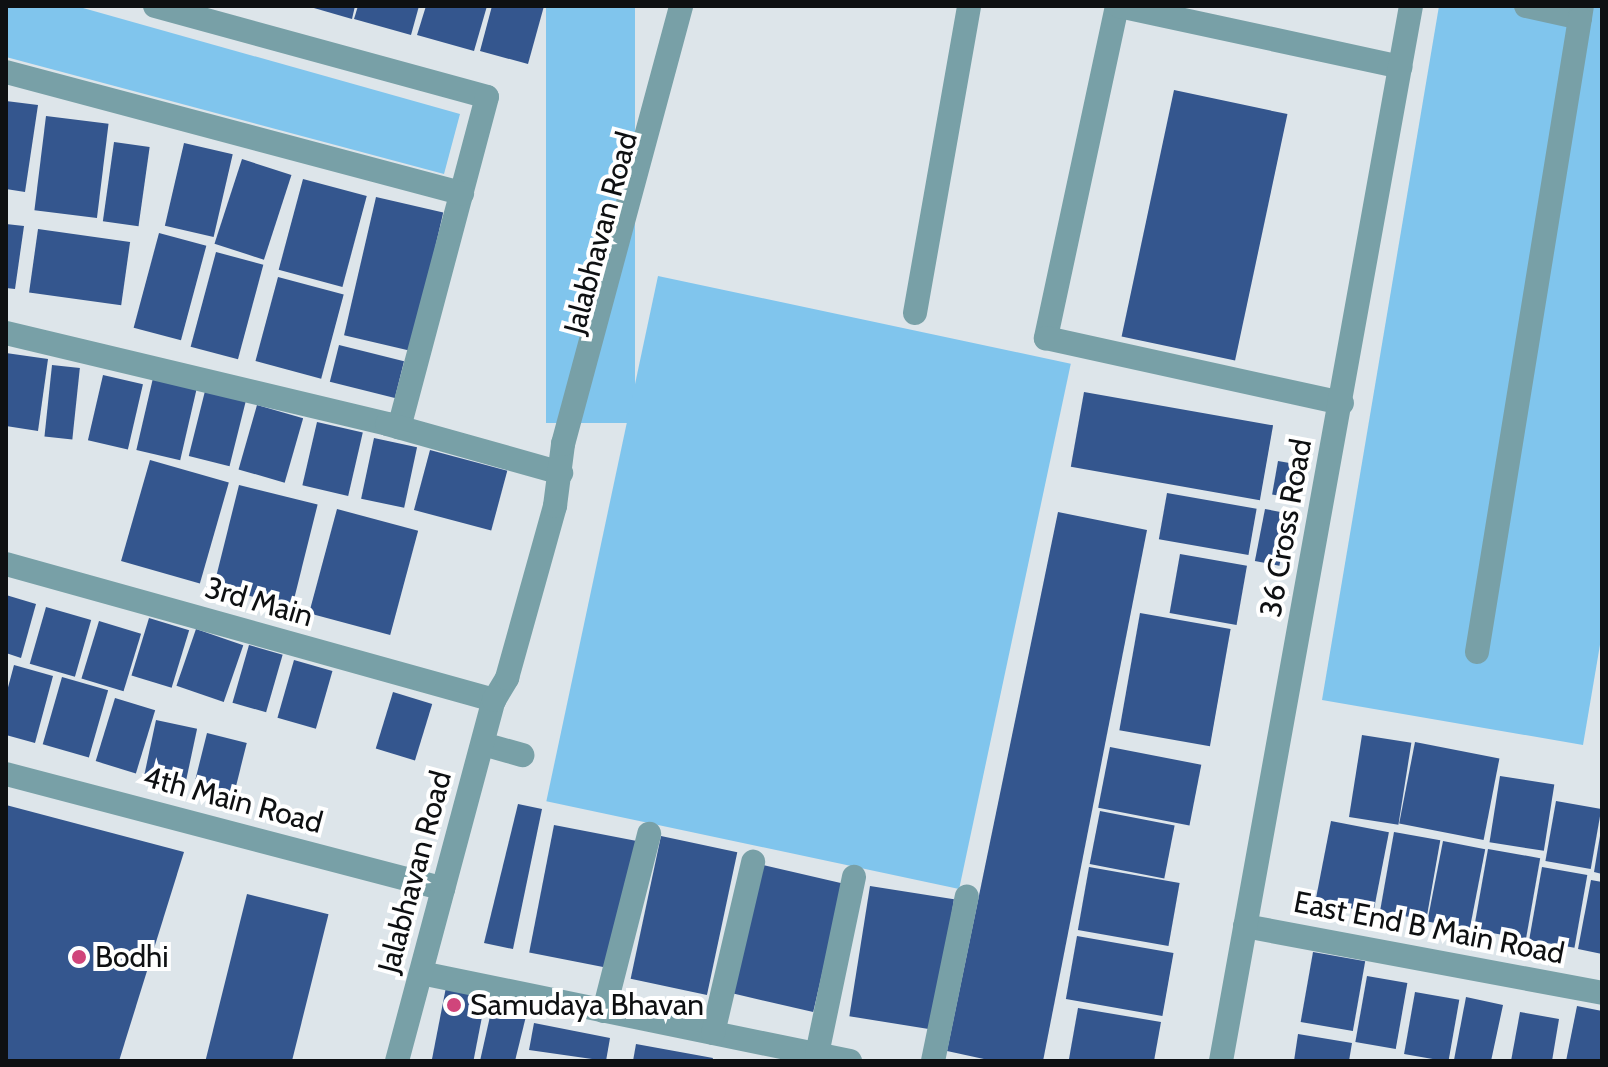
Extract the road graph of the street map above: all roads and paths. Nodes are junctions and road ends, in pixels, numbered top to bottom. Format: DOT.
graph roads {
  1 [pos="155,6"];
  2 [pos="681,6"];
  3 [pos="694,6"];
  4 [pos="969,6"];
  5 [pos="1118,6"];
  6 [pos="1411,6"];
  7 [pos="1526,6"];
  8 [pos="1581,12"];
  9 [pos="1400,67"];
  10 [pos="6,72"];
  11 [pos="462,193"];
  12 [pos="915,313"];
  13 [pos="6,333"];
  14 [pos="1342,403"];
  15 [pos="399,427"];
  16 [pos="561,473"];
  17 [pos="6,564"];
  18 [pos="1477,652"];
  19 [pos="494,700"];
  20 [pos="483,744"];
  21 [pos="522,755"];
  22 [pos="6,774"];
  23 [pos="649,834"];
  24 [pos="753,862"];
  25 [pos="854,877"];
  26 [pos="443,889"];
  27 [pos="967,896"];
  28 [pos="1245,926"];
  29 [pos="421,973"];
  30 [pos="1602,993"];
  31 [pos="604,1011"];
  32 [pos="713,1033"];
  33 [pos="817,1054"];
  34 [pos="397,1061"];
  35 [pos="850,1061"];
  36 [pos="933,1061"];
  37 [pos="1221,1061"];
  1 -- 11 [label="street"];
  2 -- 16 [label="street, Jalabhavan Road"];
  3 -- 16 [label="street, Jalabhavan Road"];
  4 -- 12 [label="street"];
  5 -- 9 [label="street"];
  5 -- 14 [label="street"];
  6 -- 9 [label="street, 36 Cross Road"];
  7 -- 8 [label="street"];
  8 -- 18 [label="street"];
  9 -- 14 [label="street, 36 Cross Road"];
  10 -- 11 [label="street"];
  11 -- 15 [label="street"];
  13 -- 15 [label="street"];
  14 -- 28 [label="street, 36 Cross Road"];
  15 -- 16 [label="street"];
  16 -- 19 [label="street, Jalabhavan Road"];
  17 -- 19 [label="street, 3rd Main"];
  19 -- 20 [label="street, Jalabhavan Road"];
  20 -- 21 [label="street"];
  20 -- 26 [label="street, Jalabhavan Road"];
  22 -- 26 [label="street, 4th Main Road"];
  23 -- 31 [label="street"];
  24 -- 32 [label="street"];
  25 -- 33 [label="street"];
  26 -- 29 [label="street, Jalabhavan Road"];
  27 -- 36 [label="street"];
  28 -- 30 [label="street, East End B Main Road"];
  28 -- 37 [label="street, 36 Cross Road"];
  29 -- 31 [label="street"];
  29 -- 34 [label="street, Jalabhavan Road"];
  31 -- 32 [label="street"];
  32 -- 33 [label="street"];
  33 -- 35 [label="street"];
}
